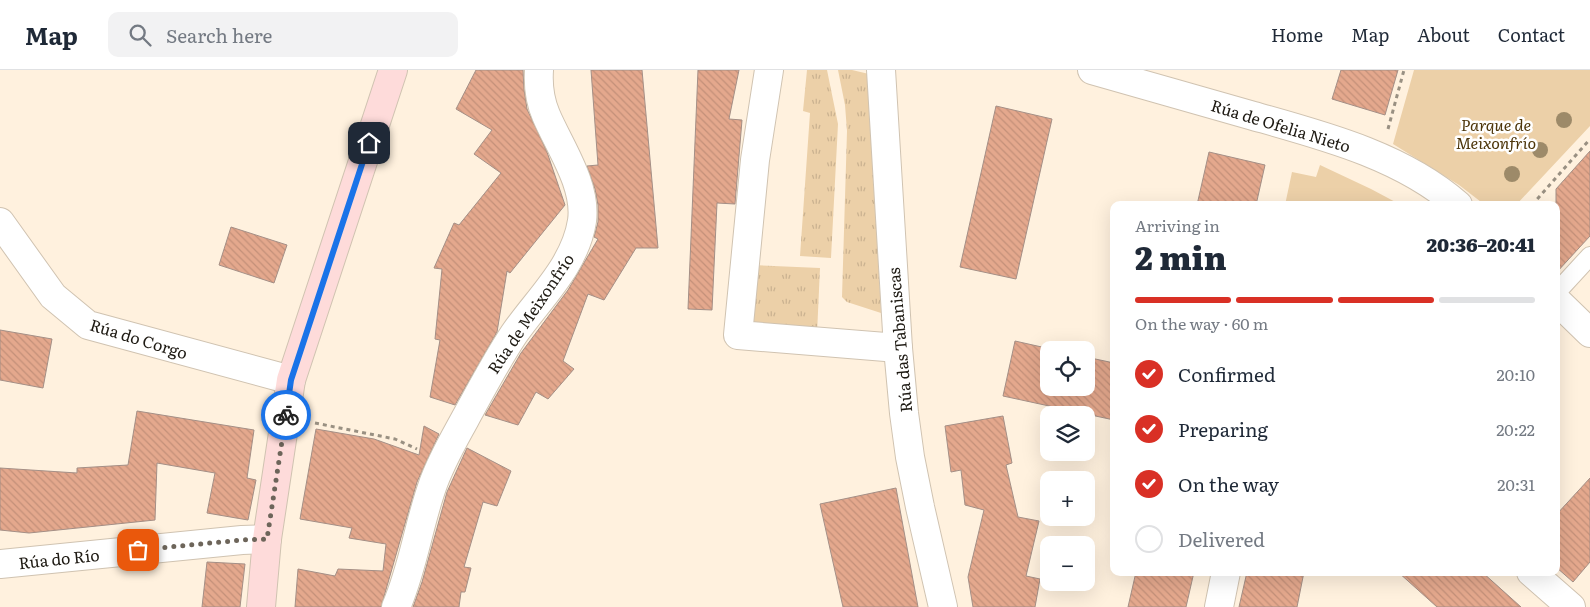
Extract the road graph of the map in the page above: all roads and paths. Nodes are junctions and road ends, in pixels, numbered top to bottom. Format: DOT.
graph roads {
  1 [pos="393,70"];
  2 [pos="539,70"];
  3 [pos="769,70"];
  4 [pos="881,70"];
  5 [pos="1092,70"];
  6 [pos="1404,70"];
  7 [pos="1590,139"];
  8 [pos="1379,158"];
  9 [pos="1452,201"];
  10 [pos="1536,201"];
  11 [pos="0,222"];
  12 [pos="1590,256"];
  13 [pos="1560,289"];
  14 [pos="1560,304"];
  15 [pos="1590,333"];
  16 [pos="898,348"];
  17 [pos="291,380"];
  18 [pos="285,418"];
  19 [pos="443,461"];
  20 [pos="267,539"];
  21 [pos="0,564"];
  22 [pos="1225,576"];
  23 [pos="1536,576"];
  24 [pos="261,607"];
  25 [pos="396,607"];
  26 [pos="943,607"];
  27 [pos="1218,607"];
  28 [pos="1571,607"];
  1 -- 17 [label="main road"];
  2 -- 19 [label="street, Rúa de Meixonfrío"];
  3 -- 16 [label="street"];
  4 -- 16 [label="street, Rúa das Tabaniscas"];
  5 -- 8 [label="street, Rúa de Ofelia Nieto"];
  6 -- 8 [label="path"];
  7 -- 10 [label="path"];
  8 -- 9 [label="street, Rúa de Ofelia Nieto"];
  11 -- 17 [label="street, Rúa do Corgo"];
  12 -- 13 [label="lane"];
  14 -- 15 [label="street"];
  16 -- 26 [label="street, Rúa das Tabaniscas"];
  17 -- 18 [label="main road"];
  18 -- 19 [label="path"];
  18 -- 20 [label="main road"];
  19 -- 25 [label="street, Rúa de Meixonfrío"];
  20 -- 21 [label="street, Rúa do Río"];
  20 -- 24 [label="main road"];
  22 -- 27 [label="street"];
  23 -- 28 [label="street"];
}
